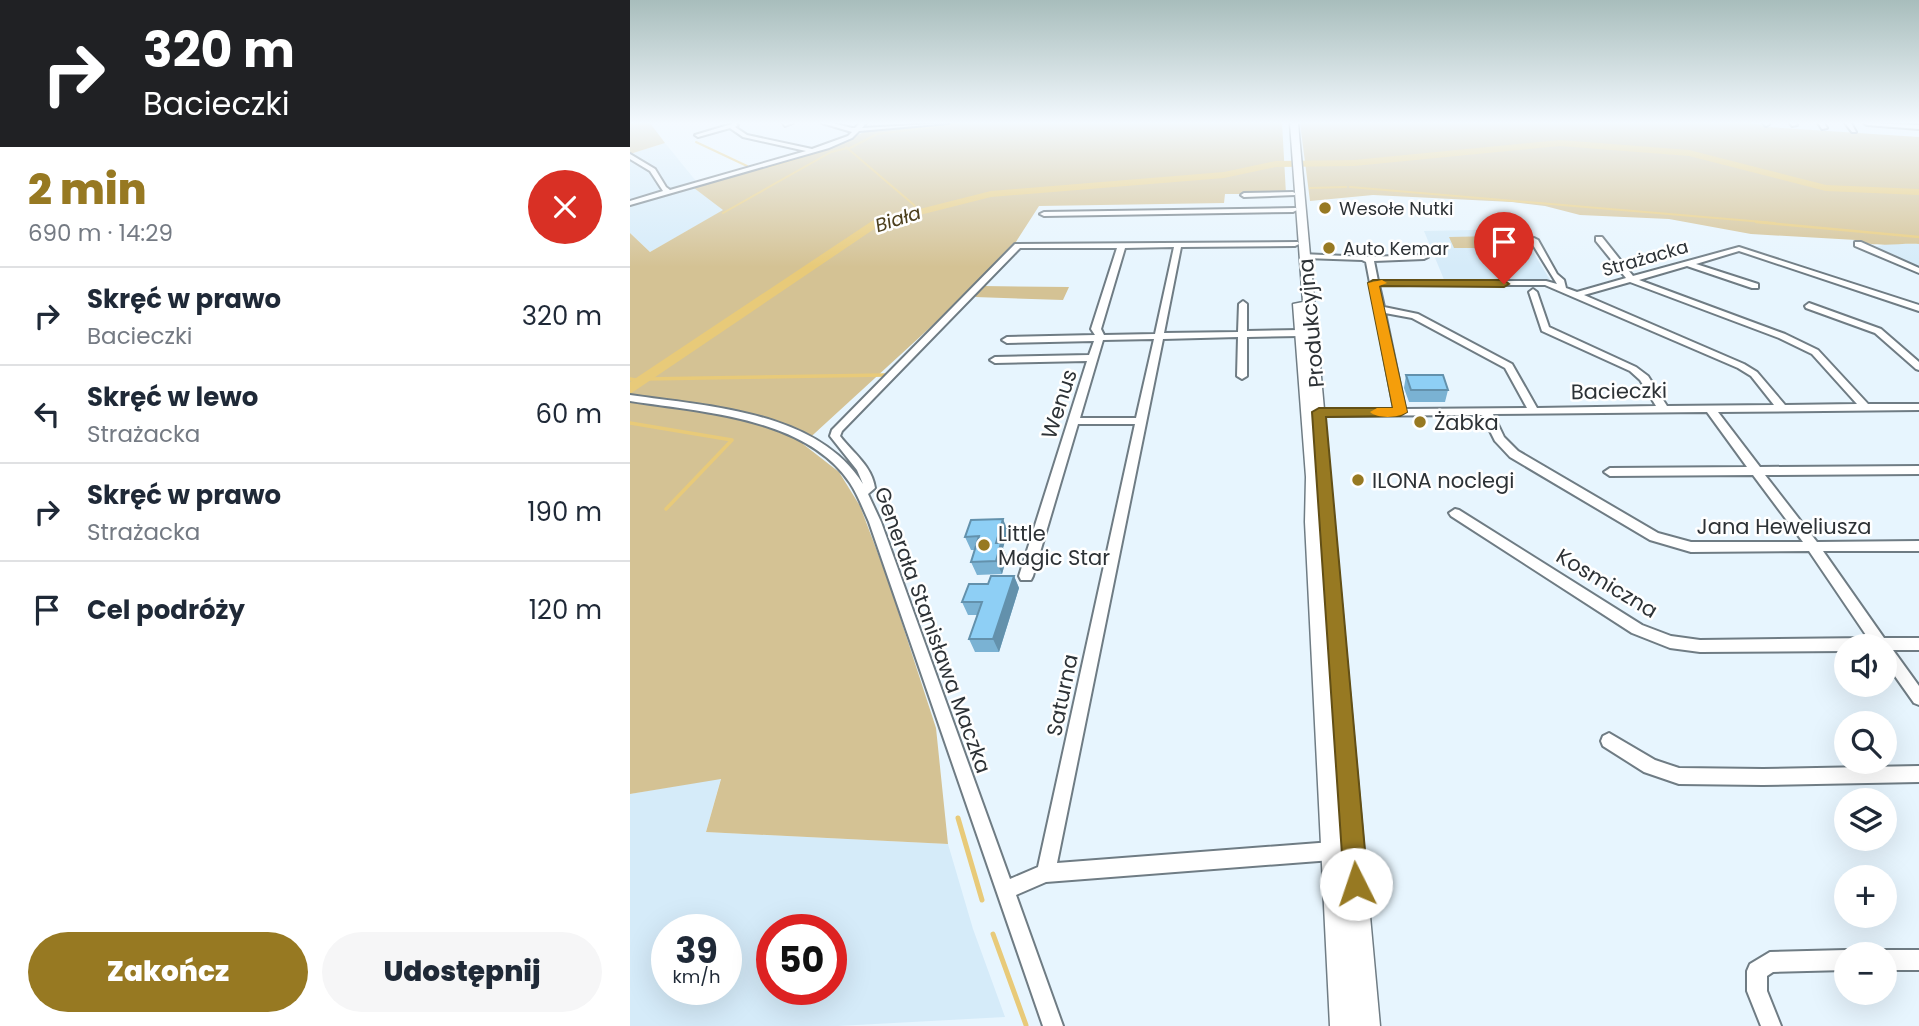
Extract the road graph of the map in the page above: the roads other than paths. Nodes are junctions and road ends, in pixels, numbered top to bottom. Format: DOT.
graph roads {
  1 [pos="653,171"];
  2 [pos="743,171"];
  3 [pos="1294,171"];
  4 [pos="1295,171"];
  5 [pos="669,192"];
  6 [pos="1293,194"];
  7 [pos="1244,195"];
  8 [pos="630,203"];
  9 [pos="1293,210"];
  10 [pos="1044,214"];
  11 [pos="1599,239"];
  12 [pos="1534,240"];
  13 [pos="1296,244"];
  14 [pos="1858,244"];
  15 [pos="1178,245"];
  16 [pos="1122,246"];
  17 [pos="1305,256"];
  18 [pos="1423,257"];
  19 [pos="1368,259"];
  20 [pos="1686,263"];
  21 [pos="1919,271"];
  22 [pos="1631,280"];
  23 [pos="1373,283"];
  24 [pos="1755,286"];
  25 [pos="1562,288"];
  26 [pos="1533,292"];
  27 [pos="1576,295"];
  28 [pos="1243,304"];
  29 [pos="1809,306"];
  30 [pos="1919,308"];
  31 [pos="1378,309"];
  32 [pos="1545,329"];
  33 [pos="1306,333"];
  34 [pos="1158,335"];
  35 [pos="1244,335"];
  36 [pos="1100,336"];
  37 [pos="1007,340"];
  38 [pos="1093,358"];
  39 [pos="995,360"];
  40 [pos="1919,366"];
  41 [pos="1242,376"];
  42 [pos="631,398"];
  43 [pos="1864,406"];
  44 [pos="1781,407"];
  45 [pos="1914,407"];
  46 [pos="1709,408"];
  47 [pos="1663,409"];
  48 [pos="1486,411"];
  49 [pos="1534,411"];
  50 [pos="1400,412"];
  51 [pos="1313,413"];
  52 [pos="1919,418"];
  53 [pos="1073,421"];
  54 [pos="1140,421"];
  55 [pos="1753,470"];
  56 [pos="1919,470"];
  57 [pos="1610,472"];
  58 [pos="862,493"];
  59 [pos="1455,513"];
  60 [pos="1812,545"];
  61 [pos="1919,546"];
  62 [pos="1026,576"];
  63 [pos="1873,634"];
  64 [pos="1919,644"];
  65 [pos="1897,646"];
  66 [pos="1834,647"];
  67 [pos="1897,668"];
  68 [pos="1919,698"];
  69 [pos="1609,741"];
  70 [pos="1919,774"];
  71 [pos="1332,850"];
  72 [pos="1046,873"];
  73 [pos="1006,891"];
  74 [pos="1834,960"];
  75 [pos="1897,960"];
  76 [pos="1919,960"];
  77 [pos="1053,1026"];
  78 [pos="1343,1026"];
  79 [pos="1367,1026"];
  80 [pos="1771,1026"];
  1 -- 5 [label="street"];
  2 -- 5 [label="street"];
  3 -- 6 [label="main road, Produkcyjna"];
  4 -- 17 [label="main road, Produkcyjna"];
  5 -- 8 [label="street"];
  6 -- 7 [label="street"];
  6 -- 9 [label="main road, Produkcyjna"];
  9 -- 10 [label="street"];
  9 -- 13 [label="main road, Produkcyjna"];
  11 -- 22 [label="street"];
  12 -- 25 [label="street"];
  13 -- 15 [label="street"];
  13 -- 33 [label="main road, Produkcyjna"];
  14 -- 21 [label="street"];
  15 -- 16 [label="street"];
  15 -- 34 [label="street, Saturna"];
  16 -- 36 [label="street, Wenus"];
  16 -- 58 [label="street"];
  17 -- 19 [label="street"];
  17 -- 33 [label="main road, Produkcyjna"];
  18 -- 19 [label="street"];
  19 -- 23 [label="street"];
  20 -- 22 [label="street, Strażacka"];
  20 -- 24 [label="street"];
  20 -- 30 [label="street, Strażacka"];
  22 -- 27 [label="street, Strażacka"];
  22 -- 43 [label="street"];
  23 -- 25 [label="street"];
  23 -- 31 [label="street"];
  25 -- 27 [label="street"];
  26 -- 32 [label="street"];
  27 -- 44 [label="street"];
  28 -- 35 [label="street"];
  29 -- 40 [label="street"];
  31 -- 49 [label="street"];
  31 -- 50 [label="street"];
  32 -- 47 [label="street"];
  33 -- 35 [label="street"];
  33 -- 51 [label="main road, Produkcyjna"];
  34 -- 35 [label="street"];
  34 -- 36 [label="street"];
  34 -- 54 [label="street, Saturna"];
  35 -- 41 [label="street"];
  36 -- 37 [label="street"];
  36 -- 38 [label="street, Wenus"];
  38 -- 39 [label="street"];
  38 -- 53 [label="street, Wenus"];
  42 -- 58 [label="street, Generała Stanisława Maczka"];
  43 -- 44 [label="street, Bacieczki"];
  43 -- 45 [label="street, Bacieczki"];
  44 -- 46 [label="street, Bacieczki"];
  45 -- 52 [label="street"];
  46 -- 47 [label="street, Bacieczki"];
  46 -- 55 [label="street"];
  47 -- 49 [label="street, Bacieczki"];
  48 -- 49 [label="street, Bacieczki"];
  48 -- 50 [label="street, Bacieczki"];
  48 -- 60 [label="street, Jana Heweliusza"];
  50 -- 51 [label="street, Bacieczki"];
  51 -- 71 [label="main road, Produkcyjna"];
  51 -- 79 [label="main road, Produkcyjna"];
  53 -- 54 [label="street"];
  53 -- 62 [label="street, Wenus"];
  54 -- 72 [label="street, Saturna"];
  55 -- 56 [label="street"];
  55 -- 57 [label="street"];
  55 -- 60 [label="street"];
  58 -- 73 [label="street, Generała Stanisława Maczka"];
  59 -- 66 [label="street, Kosmiczna"];
  60 -- 61 [label="street, Jana Heweliusza"];
  60 -- 63 [label="street"];
  64 -- 65 [label="street, Kosmiczna"];
  67 -- 68 [label="street"];
  69 -- 70 [label="street"];
  71 -- 72 [label="street"];
  71 -- 78 [label="main road, Produkcyjna"];
  72 -- 73 [label="street"];
  73 -- 77 [label="street, Generała Stanisława Maczka"];
  74 -- 80 [label="street"];
  75 -- 76 [label="street"];
}
